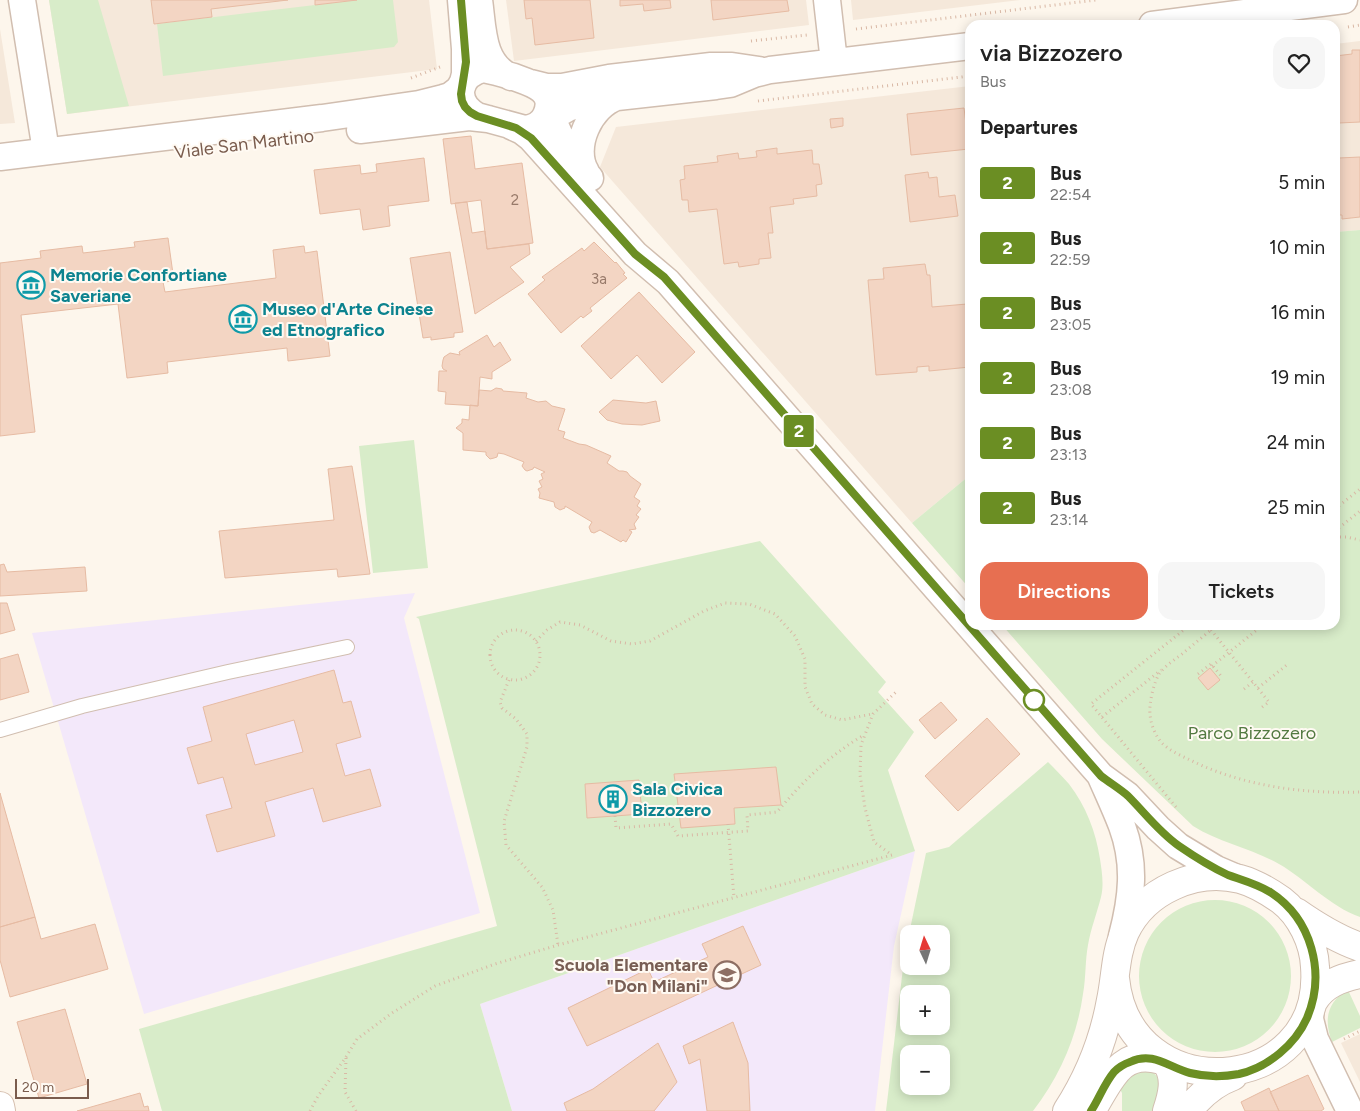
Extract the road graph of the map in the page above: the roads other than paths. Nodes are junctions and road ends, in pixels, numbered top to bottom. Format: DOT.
graph roads {
  1 [pos="22,0"];
  2 [pos="461,0"];
  3 [pos="479,0"];
  4 [pos="827,0"];
  5 [pos="1344,0"];
  6 [pos="1164,18"];
  7 [pos="965,47"];
  8 [pos="834,62"];
  9 [pos="770,70"];
  10 [pos="522,80"];
  11 [pos="462,86"];
  12 [pos="621,96"];
  13 [pos="546,116"];
  14 [pos="499,122"];
  15 [pos="46,151"];
  16 [pos="0,157"];
  17 [pos="0,175"];
  18 [pos="588,175"];
  19 [pos="668,282"];
  20 [pos="965,621"];
  21 [pos="973,630"];
  22 [pos="347,647"];
  23 [pos="0,730"];
  24 [pos="1101,776"];
  25 [pos="1240,879"];
  26 [pos="1284,902"];
  27 [pos="1120,945"];
  28 [pos="1360,948"];
  29 [pos="1360,974"];
  30 [pos="1115,978"];
  31 [pos="1312,1004"];
  32 [pos="1164,1062"];
  33 [pos="1240,1074"];
  34 [pos="0,1106"];
  35 [pos="1,1111"];
  36 [pos="1067,1111"];
  37 [pos="1091,1111"];
  38 [pos="1167,1111"];
  39 [pos="1188,1111"];
  40 [pos="1350,1111"];
  1 -- 15 [label="street"];
  2 -- 11 [label="street"];
  3 -- 10 [label="street"];
  4 -- 8 [label="street"];
  5 -- 6 [label="street"];
  7 -- 8 [label="street"];
  8 -- 9 [label="street"];
  9 -- 10 [label="street, Viale San Martino"];
  9 -- 12 [label="street"];
  10 -- 11 [label="street, Viale San Martino"];
  10 -- 13 [label="street"];
  11 -- 14 [label="street"];
  11 -- 15 [label="street, Viale San Martino"];
  12 -- 13 [label="street"];
  12 -- 18 [label="street"];
  13 -- 14 [label="street, Viale San Martino"];
  13 -- 18 [label="street"];
  14 -- 17 [label="street, Viale San Martino"];
  14 -- 19 [label="street"];
  15 -- 16 [label="street, Viale San Martino"];
  18 -- 19 [label="street"];
  19 -- 20 [label="street"];
  21 -- 24 [label="street"];
  22 -- 23 [label="lane"];
  24 -- 25 [label="street"];
  24 -- 27 [label="street"];
  25 -- 26 [label="street"];
  25 -- 27 [label="street"];
  26 -- 28 [label="street"];
  26 -- 31 [label="street"];
  27 -- 30 [label="street"];
  29 -- 31 [label="street"];
  30 -- 32 [label="street"];
  30 -- 36 [label="street"];
  31 -- 33 [label="street"];
  31 -- 40 [label="street"];
  32 -- 33 [label="street"];
  32 -- 37 [label="street"];
  32 -- 38 [label="street"];
  33 -- 39 [label="street"];
  34 -- 35 [label="street"];
}
